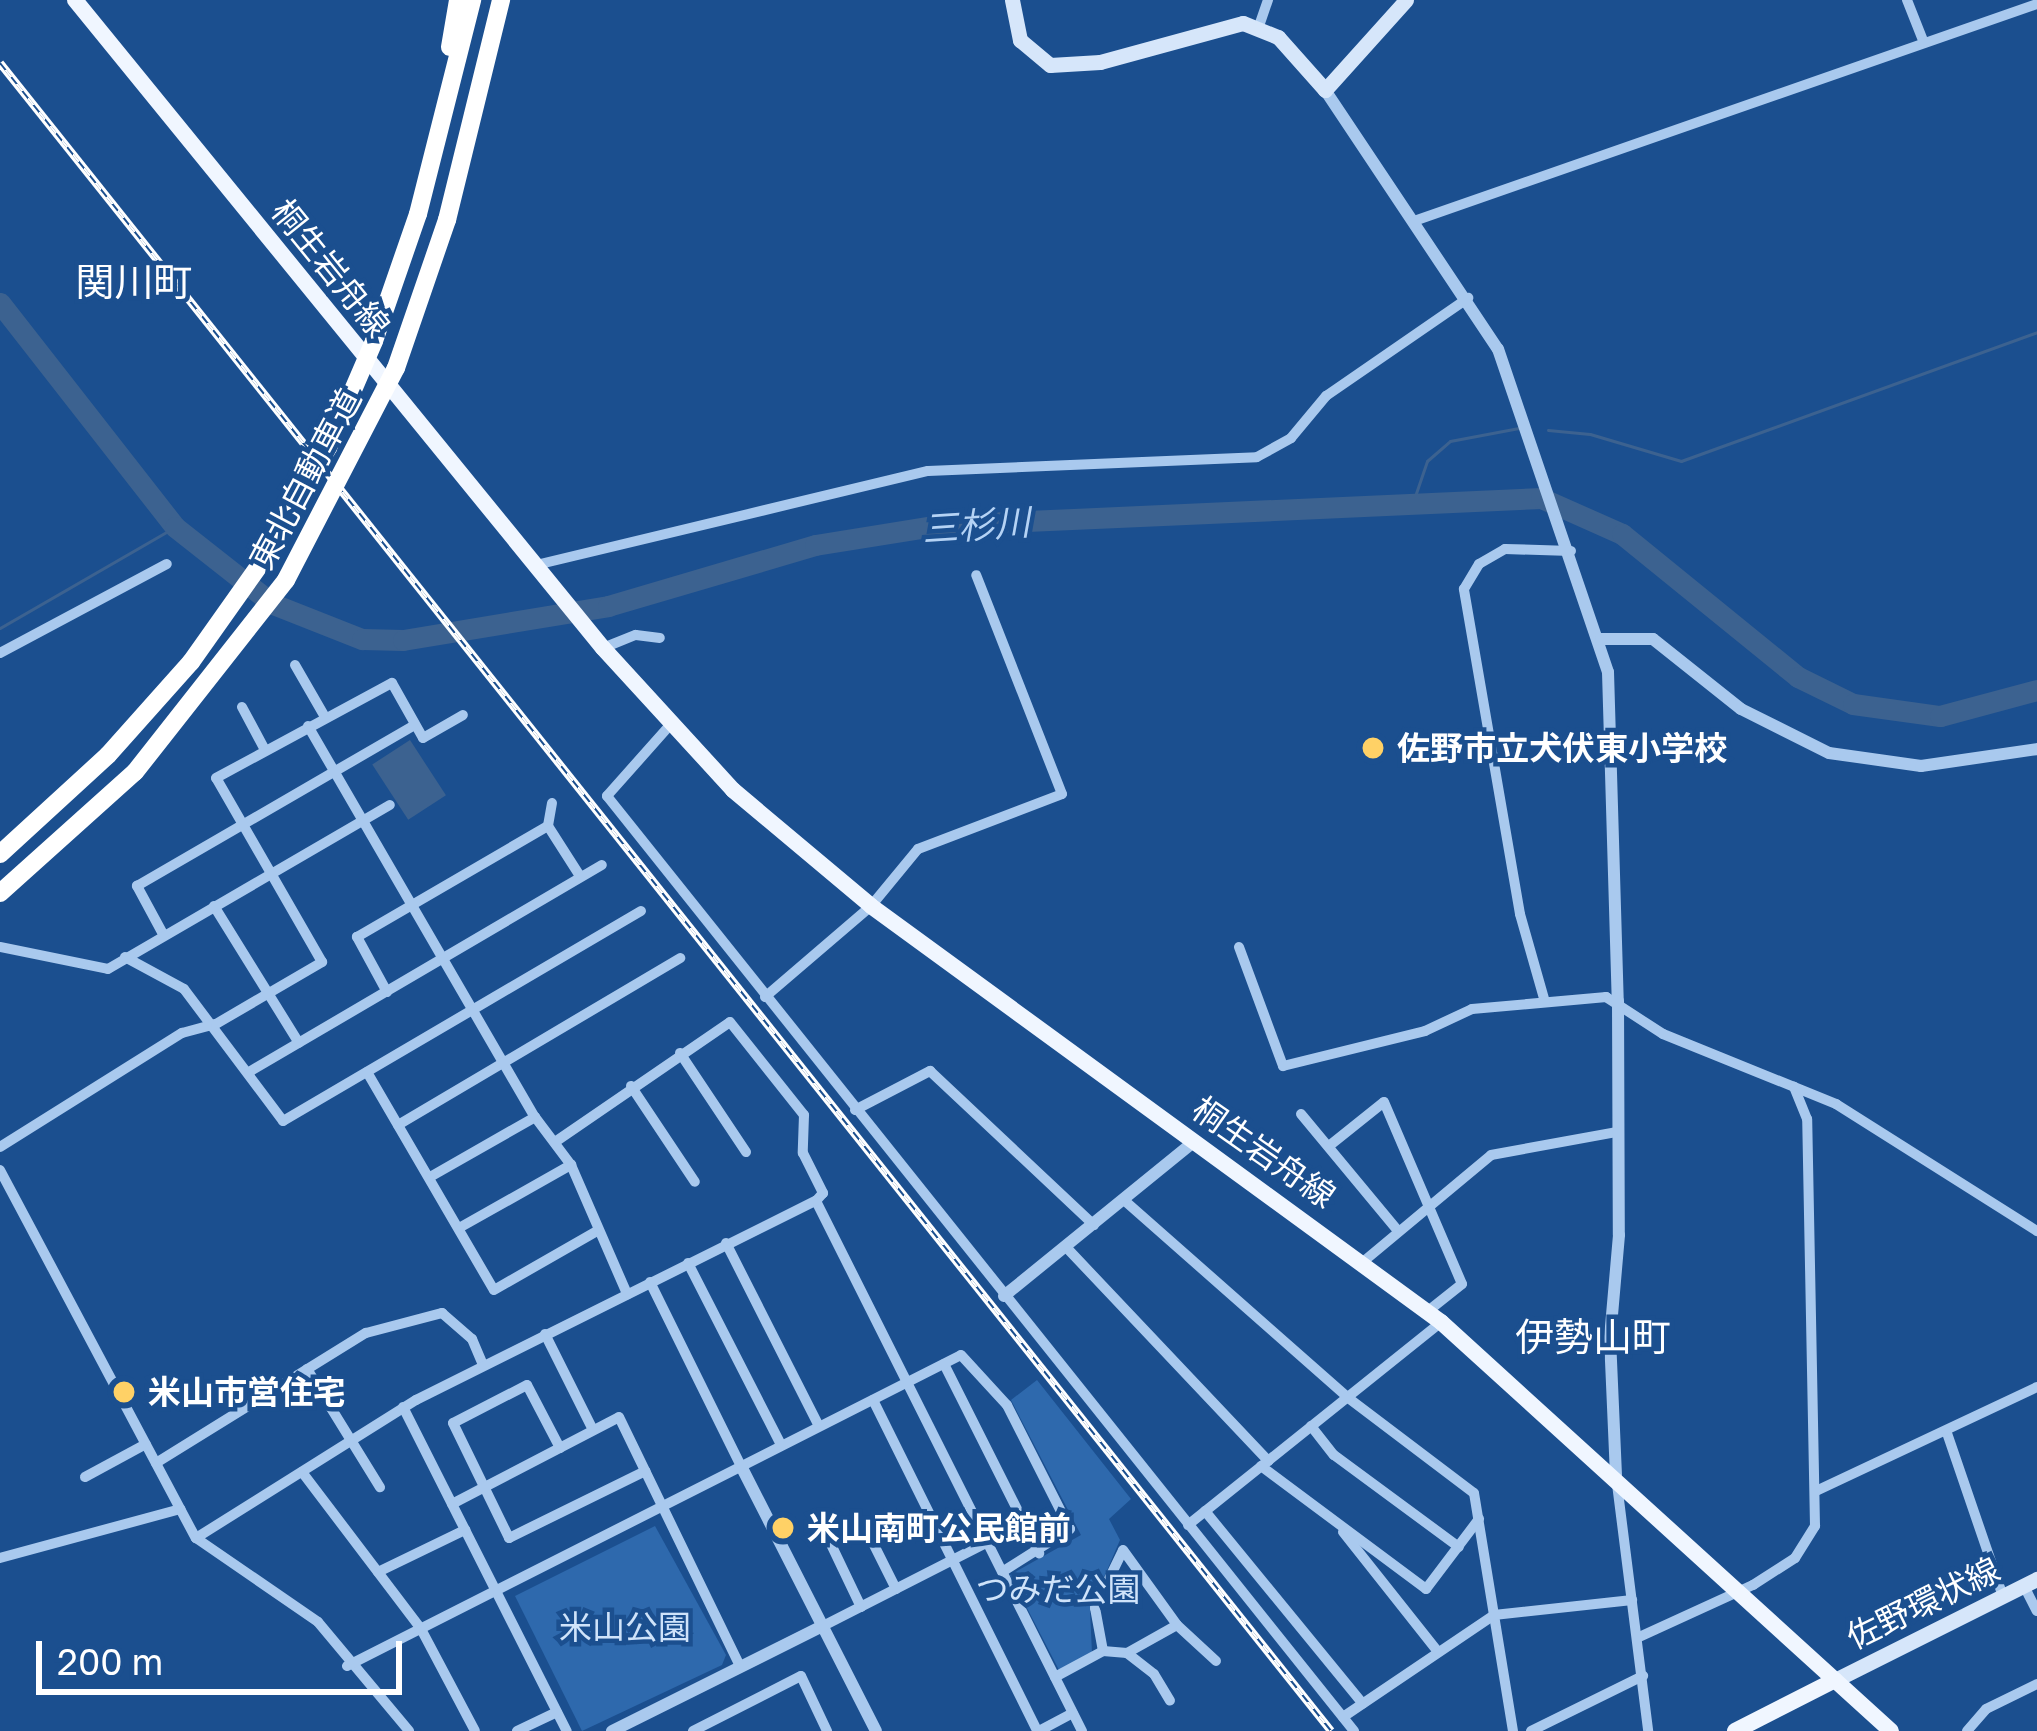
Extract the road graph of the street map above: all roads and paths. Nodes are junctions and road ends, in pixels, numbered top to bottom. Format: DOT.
graph roads {
  1 [pos="75,0"];
  2 [pos="458,0"];
  3 [pos="472,0"];
  4 [pos="501,0"];
  5 [pos="1012,0"];
  6 [pos="1268,0"];
  7 [pos="1406,0"];
  8 [pos="1907,0"];
  9 [pos="2037,4"];
  10 [pos="1259,26"];
  11 [pos="1924,43"];
  12 [pos="1325,90"];
  13 [pos="439,141"];
  14 [pos="1417,220"];
  15 [pos="1469,297"];
  16 [pos="1571,551"];
  17 [pos="167,564"];
  18 [pos="539,569"];
  19 [pos="976,575"];
  20 [pos="660,638"];
  21 [pos="1601,639"];
  22 [pos="598,641"];
  23 [pos="0,653"];
  24 [pos="295,665"];
  25 [pos="242,707"];
  26 [pos="463,715"];
  27 [pos="325,717"];
  28 [pos="415,725"];
  29 [pos="670,725"];
  30 [pos="308,726"];
  31 [pos="2037,749"];
  32 [pos="266,750"];
  33 [pos="335,773"];
  34 [pos="552,803"];
  35 [pos="390,806"];
  36 [pos="362,820"];
  37 [pos="548,826"];
  38 [pos="242,827"];
  39 [pos="0,854"];
  40 [pos="602,865"];
  41 [pos="270,875"];
  42 [pos="580,876"];
  43 [pos="0,893"];
  44 [pos="412,904"];
  45 [pos="214,906"];
  46 [pos="871,906"];
  47 [pos="641,911"];
  48 [pos="163,934"];
  49 [pos="0,947"];
  50 [pos="1239,947"];
  51 [pos="124,957"];
  52 [pos="443,958"];
  53 [pos="680,958"];
  54 [pos="387,992"];
  55 [pos="268,993"];
  56 [pos="765,997"];
  57 [pos="1618,1000"];
  58 [pos="1545,1002"];
  59 [pos="472,1009"];
  60 [pos="216,1024"];
  61 [pos="299,1042"];
  62 [pos="680,1054"];
  63 [pos="504,1063"];
  64 [pos="249,1072"];
  65 [pos="367,1072"];
  66 [pos="1792,1084"];
  67 [pos="631,1086"];
  68 [pos="855,1110"];
  69 [pos="1301,1114"];
  70 [pos="535,1117"];
  71 [pos="398,1125"];
  72 [pos="1616,1132"];
  73 [pos="1195,1141"];
  74 [pos="555,1142"];
  75 [pos="1329,1146"];
  76 [pos="0,1147"];
  77 [pos="746,1152"];
  78 [pos="571,1165"];
  79 [pos="0,1169"];
  80 [pos="430,1177"];
  81 [pos="695,1182"];
  82 [pos="816,1201"];
  83 [pos="1125,1202"];
  84 [pos="1431,1205"];
  85 [pos="1094,1226"];
  86 [pos="458,1228"];
  87 [pos="597,1231"];
  88 [pos="1399,1231"];
  89 [pos="2037,1232"];
  90 [pos="726,1243"];
  91 [pos="1065,1246"];
  92 [pos="1364,1261"];
  93 [pos="688,1263"];
  94 [pos="650,1282"];
  95 [pos="627,1294"];
  96 [pos="1004,1295"];
  97 [pos="1434,1317"];
  98 [pos="545,1334"];
  99 [pos="944,1364"];
  100 [pos="483,1365"];
  101 [pos="307,1370"];
  102 [pos="907,1383"];
  103 [pos="2037,1387"];
  104 [pos="1347,1397"];
  105 [pos="873,1400"];
  106 [pos="403,1407"];
  107 [pos="819,1426"];
  108 [pos="1311,1426"];
  109 [pos="593,1430"];
  110 [pos="1947,1433"];
  111 [pos="352,1438"];
  112 [pos="146,1444"];
  113 [pos="781,1445"];
  114 [pos="560,1448"];
  115 [pos="156,1463"];
  116 [pos="1264,1463"];
  117 [pos="741,1466"];
  118 [pos="645,1471"];
  119 [pos="302,1472"];
  120 [pos="1616,1474"];
  121 [pos="86,1477"];
  122 [pos="380,1487"];
  123 [pos="485,1487"];
  124 [pos="1816,1491"];
  125 [pos="452,1504"];
  126 [pos="662,1508"];
  127 [pos="179,1509"];
  128 [pos="1205,1511"];
  129 [pos="1479,1520"];
  130 [pos="1335,1521"];
  131 [pos="1187,1526"];
  132 [pos="465,1529"];
  133 [pos="196,1538"];
  134 [pos="988,1543"];
  135 [pos="1459,1546"];
  136 [pos="1039,1552"];
  137 [pos="0,1558"];
  138 [pos="953,1560"];
  139 [pos="378,1572"];
  140 [pos="1002,1572"];
  141 [pos="2031,1582"];
  142 [pos="1736,1588"];
  143 [pos="896,1589"];
  144 [pos="495,1590"];
  145 [pos="2003,1597"];
  146 [pos="1632,1600"];
  147 [pos="861,1607"];
  148 [pos="2037,1611"];
  149 [pos="1494,1615"];
  150 [pos="1177,1625"];
  151 [pos="823,1626"];
  152 [pos="421,1629"];
  153 [pos="1637,1638"];
  154 [pos="1103,1651"];
  155 [pos="1438,1652"];
  156 [pos="1127,1653"];
  157 [pos="1216,1661"];
  158 [pos="346,1666"];
  159 [pos="740,1666"];
  160 [pos="1642,1676"];
  161 [pos="1055,1677"];
  162 [pos="1835,1680"];
  163 [pos="2037,1684"];
  164 [pos="1170,1701"];
  165 [pos="1363,1704"];
  166 [pos="557,1712"];
  167 [pos="1073,1713"];
  168 [pos="1343,1717"];
  169 [pos="825,1727"];
  170 [pos="409,1731"];
  171 [pos="475,1731"];
  172 [pos="517,1731"];
  173 [pos="567,1731"];
  174 [pos="612,1731"];
  175 [pos="693,1731"];
  176 [pos="808,1731"];
  177 [pos="876,1731"];
  178 [pos="1038,1731"];
  179 [pos="1082,1731"];
  180 [pos="1354,1731"];
  181 [pos="1513,1731"];
  182 [pos="1531,1731"];
  183 [pos="1648,1731"];
  184 [pos="1736,1731"];
  185 [pos="1892,1731"];
  186 [pos="1967,1731"];
  1 -- 18 [label="main road, 桐生岩舟線"];
  2 -- 13 [label="highway"];
  3 -- 13 [label="highway, 東北自動車道"];
  4 -- 43 [label="highway, 東北自動車道, bridge"];
  5 -- 10 [label="main road"];
  6 -- 10 [label="street"];
  7 -- 12 [label="main road"];
  8 -- 11 [label="street"];
  9 -- 11 [label="street"];
  10 -- 12 [label="main road"];
  11 -- 14 [label="street"];
  12 -- 14 [label="street"];
  13 -- 39 [label="highway, 東北自動車道, bridge"];
  14 -- 15 [label="street"];
  15 -- 16 [label="street"];
  15 -- 18 [label="street"];
  16 -- 21 [label="street"];
  16 -- 58 [label="street"];
  17 -- 23 [label="street"];
  18 -- 22 [label="main road, 桐生岩舟線"];
  19 -- 46 [label="street"];
  20 -- 22 [label="street"];
  21 -- 31 [label="street"];
  21 -- 57 [label="street"];
  22 -- 29 [label="main road, 桐生岩舟線"];
  24 -- 27 [label="street"];
  25 -- 32 [label="street"];
  26 -- 28 [label="street"];
  27 -- 28 [label="street"];
  27 -- 30 [label="street"];
  28 -- 33 [label="street"];
  29 -- 46 [label="main road, 桐生岩舟線"];
  29 -- 56 [label="street"];
  30 -- 32 [label="street"];
  30 -- 33 [label="street"];
  32 -- 38 [label="street"];
  33 -- 36 [label="street"];
  33 -- 38 [label="street"];
  34 -- 37 [label="street"];
  35 -- 36 [label="street"];
  36 -- 41 [label="street"];
  36 -- 44 [label="street"];
  37 -- 42 [label="street"];
  37 -- 44 [label="street"];
  38 -- 41 [label="street"];
  38 -- 48 [label="street"];
  40 -- 42 [label="street"];
  41 -- 45 [label="street"];
  41 -- 55 [label="street"];
  42 -- 52 [label="street"];
  44 -- 52 [label="street"];
  44 -- 54 [label="street"];
  45 -- 48 [label="street"];
  45 -- 55 [label="street"];
  46 -- 56 [label="street"];
  46 -- 73 [label="main road, 桐生岩舟線"];
  47 -- 59 [label="street"];
  48 -- 51 [label="street"];
  49 -- 51 [label="street"];
  50 -- 58 [label="street"];
  51 -- 60 [label="street"];
  52 -- 54 [label="street"];
  52 -- 59 [label="street"];
  53 -- 63 [label="street"];
  54 -- 61 [label="street"];
  55 -- 60 [label="street"];
  55 -- 61 [label="street"];
  56 -- 68 [label="street"];
  57 -- 58 [label="street"];
  57 -- 66 [label="street"];
  57 -- 72 [label="street"];
  59 -- 63 [label="street"];
  59 -- 65 [label="street"];
  60 -- 64 [label="street"];
  60 -- 76 [label="street"];
  61 -- 64 [label="street"];
  62 -- 67 [label="street"];
  62 -- 77 [label="street"];
  62 -- 82 [label="street"];
  63 -- 70 [label="street"];
  63 -- 71 [label="street"];
  64 -- 65 [label="street"];
  65 -- 71 [label="street"];
  66 -- 89 [label="street"];
  66 -- 124 [label="street"];
  67 -- 74 [label="street"];
  67 -- 81 [label="street"];
  68 -- 85 [label="street"];
  68 -- 96 [label="street"];
  69 -- 75 [label="street"];
  70 -- 74 [label="street"];
  70 -- 80 [label="street"];
  71 -- 80 [label="street"];
  72 -- 84 [label="street"];
  72 -- 120 [label="street"];
  73 -- 83 [label="street"];
  73 -- 92 [label="main road, 桐生岩舟線"];
  74 -- 78 [label="street"];
  75 -- 84 [label="street"];
  75 -- 88 [label="street"];
  78 -- 86 [label="street"];
  78 -- 87 [label="street"];
  79 -- 112 [label="street"];
  80 -- 86 [label="street"];
  82 -- 90 [label="street"];
  82 -- 102 [label="street"];
  83 -- 85 [label="street"];
  83 -- 104 [label="street"];
  84 -- 88 [label="street"];
  84 -- 97 [label="street"];
  85 -- 91 [label="street"];
  86 -- 87 [label="street"];
  87 -- 95 [label="street"];
  88 -- 92 [label="street"];
  90 -- 93 [label="street"];
  90 -- 107 [label="street"];
  91 -- 96 [label="street"];
  91 -- 116 [label="street"];
  92 -- 97 [label="main road, 桐生岩舟線"];
  93 -- 94 [label="street"];
  93 -- 113 [label="street"];
  94 -- 95 [label="street"];
  94 -- 117 [label="street"];
  95 -- 98 [label="street"];
  96 -- 131 [label="street"];
  97 -- 104 [label="street"];
  97 -- 120 [label="main road, 桐生岩舟線"];
  98 -- 100 [label="street"];
  98 -- 109 [label="street"];
  99 -- 102 [label="street"];
  99 -- 136 [label="street"];
  99 -- 136 [label="street"];
  100 -- 101 [label="street"];
  100 -- 106 [label="street"];
  101 -- 111 [label="street"];
  101 -- 115 [label="street"];
  102 -- 105 [label="street"];
  102 -- 134 [label="street"];
  103 -- 110 [label="street"];
  104 -- 108 [label="street"];
  104 -- 129 [label="street"];
  105 -- 107 [label="street"];
  105 -- 138 [label="street"];
  106 -- 111 [label="street"];
  106 -- 125 [label="street"];
  107 -- 113 [label="street"];
  108 -- 116 [label="street"];
  108 -- 135 [label="street"];
  109 -- 114 [label="street"];
  109 -- 118 [label="street"];
  110 -- 124 [label="street"];
  110 -- 145 [label="street"];
  111 -- 119 [label="street"];
  111 -- 122 [label="street"];
  112 -- 115 [label="street"];
  112 -- 121 [label="street"];
  113 -- 117 [label="street"];
  114 -- 123 [label="street"];
  114 -- 123 [label="street"];
  115 -- 127 [label="street"];
  116 -- 128 [label="street"];
  116 -- 130 [label="street"];
  117 -- 126 [label="street"];
  117 -- 151 [label="street"];
  118 -- 123 [label="street"];
  118 -- 126 [label="street"];
  119 -- 133 [label="street"];
  119 -- 139 [label="street"];
  120 -- 142 [label="main road, 桐生岩舟線"];
  120 -- 146 [label="street"];
  123 -- 125 [label="street"];
  124 -- 142 [label="street"];
  125 -- 132 [label="street"];
  126 -- 144 [label="street"];
  126 -- 159 [label="street"];
  127 -- 133 [label="street"];
  127 -- 137 [label="street"];
  128 -- 131 [label="street"];
  128 -- 165 [label="street"];
  129 -- 135 [label="street"];
  129 -- 149 [label="street"];
  130 -- 135 [label="street"];
  130 -- 155 [label="street"];
  131 -- 168 [label="street"];
  132 -- 139 [label="street"];
  132 -- 144 [label="street"];
  133 -- 158 [label="street"];
  134 -- 138 [label="street"];
  134 -- 140 [label="street"];
  136 -- 140 [label="street"];
  138 -- 143 [label="street"];
  138 -- 178 [label="street"];
  139 -- 152 [label="street"];
  140 -- 161 [label="street"];
  141 -- 145 [label="main road, 佐野環状線"];
  141 -- 148 [label="street"];
  142 -- 153 [label="street"];
  142 -- 162 [label="main road, 桐生岩舟線"];
  143 -- 147 [label="street"];
  143 -- 147 [label="street"];
  144 -- 152 [label="street"];
  144 -- 166 [label="street"];
  145 -- 162 [label="main road, 佐野環状線"];
  146 -- 149 [label="street"];
  146 -- 153 [label="street"];
  147 -- 151 [label="street"];
  149 -- 155 [label="street"];
  149 -- 181 [label="street"];
  150 -- 154 [label="street"];
  150 -- 156 [label="street"];
  150 -- 157 [label="street"];
  151 -- 159 [label="street"];
  151 -- 177 [label="street"];
  152 -- 158 [label="street"];
  152 -- 171 [label="street"];
  153 -- 160 [label="street"];
  154 -- 156 [label="street"];
  154 -- 161 [label="street"];
  155 -- 165 [label="street"];
  156 -- 164 [label="street"];
  158 -- 170 [label="street"];
  159 -- 174 [label="street"];
  160 -- 182 [label="street"];
  160 -- 183 [label="street"];
  161 -- 167 [label="street"];
  162 -- 184 [label="main road"];
  162 -- 185 [label="main road, 桐生岩舟線"];
  163 -- 186 [label="street"];
  165 -- 168 [label="street"];
  166 -- 172 [label="street"];
  166 -- 173 [label="street"];
  167 -- 178 [label="street"];
  167 -- 179 [label="street"];
  168 -- 180 [label="street"];
  169 -- 175 [label="street"];
  169 -- 176 [label="street"];
}
